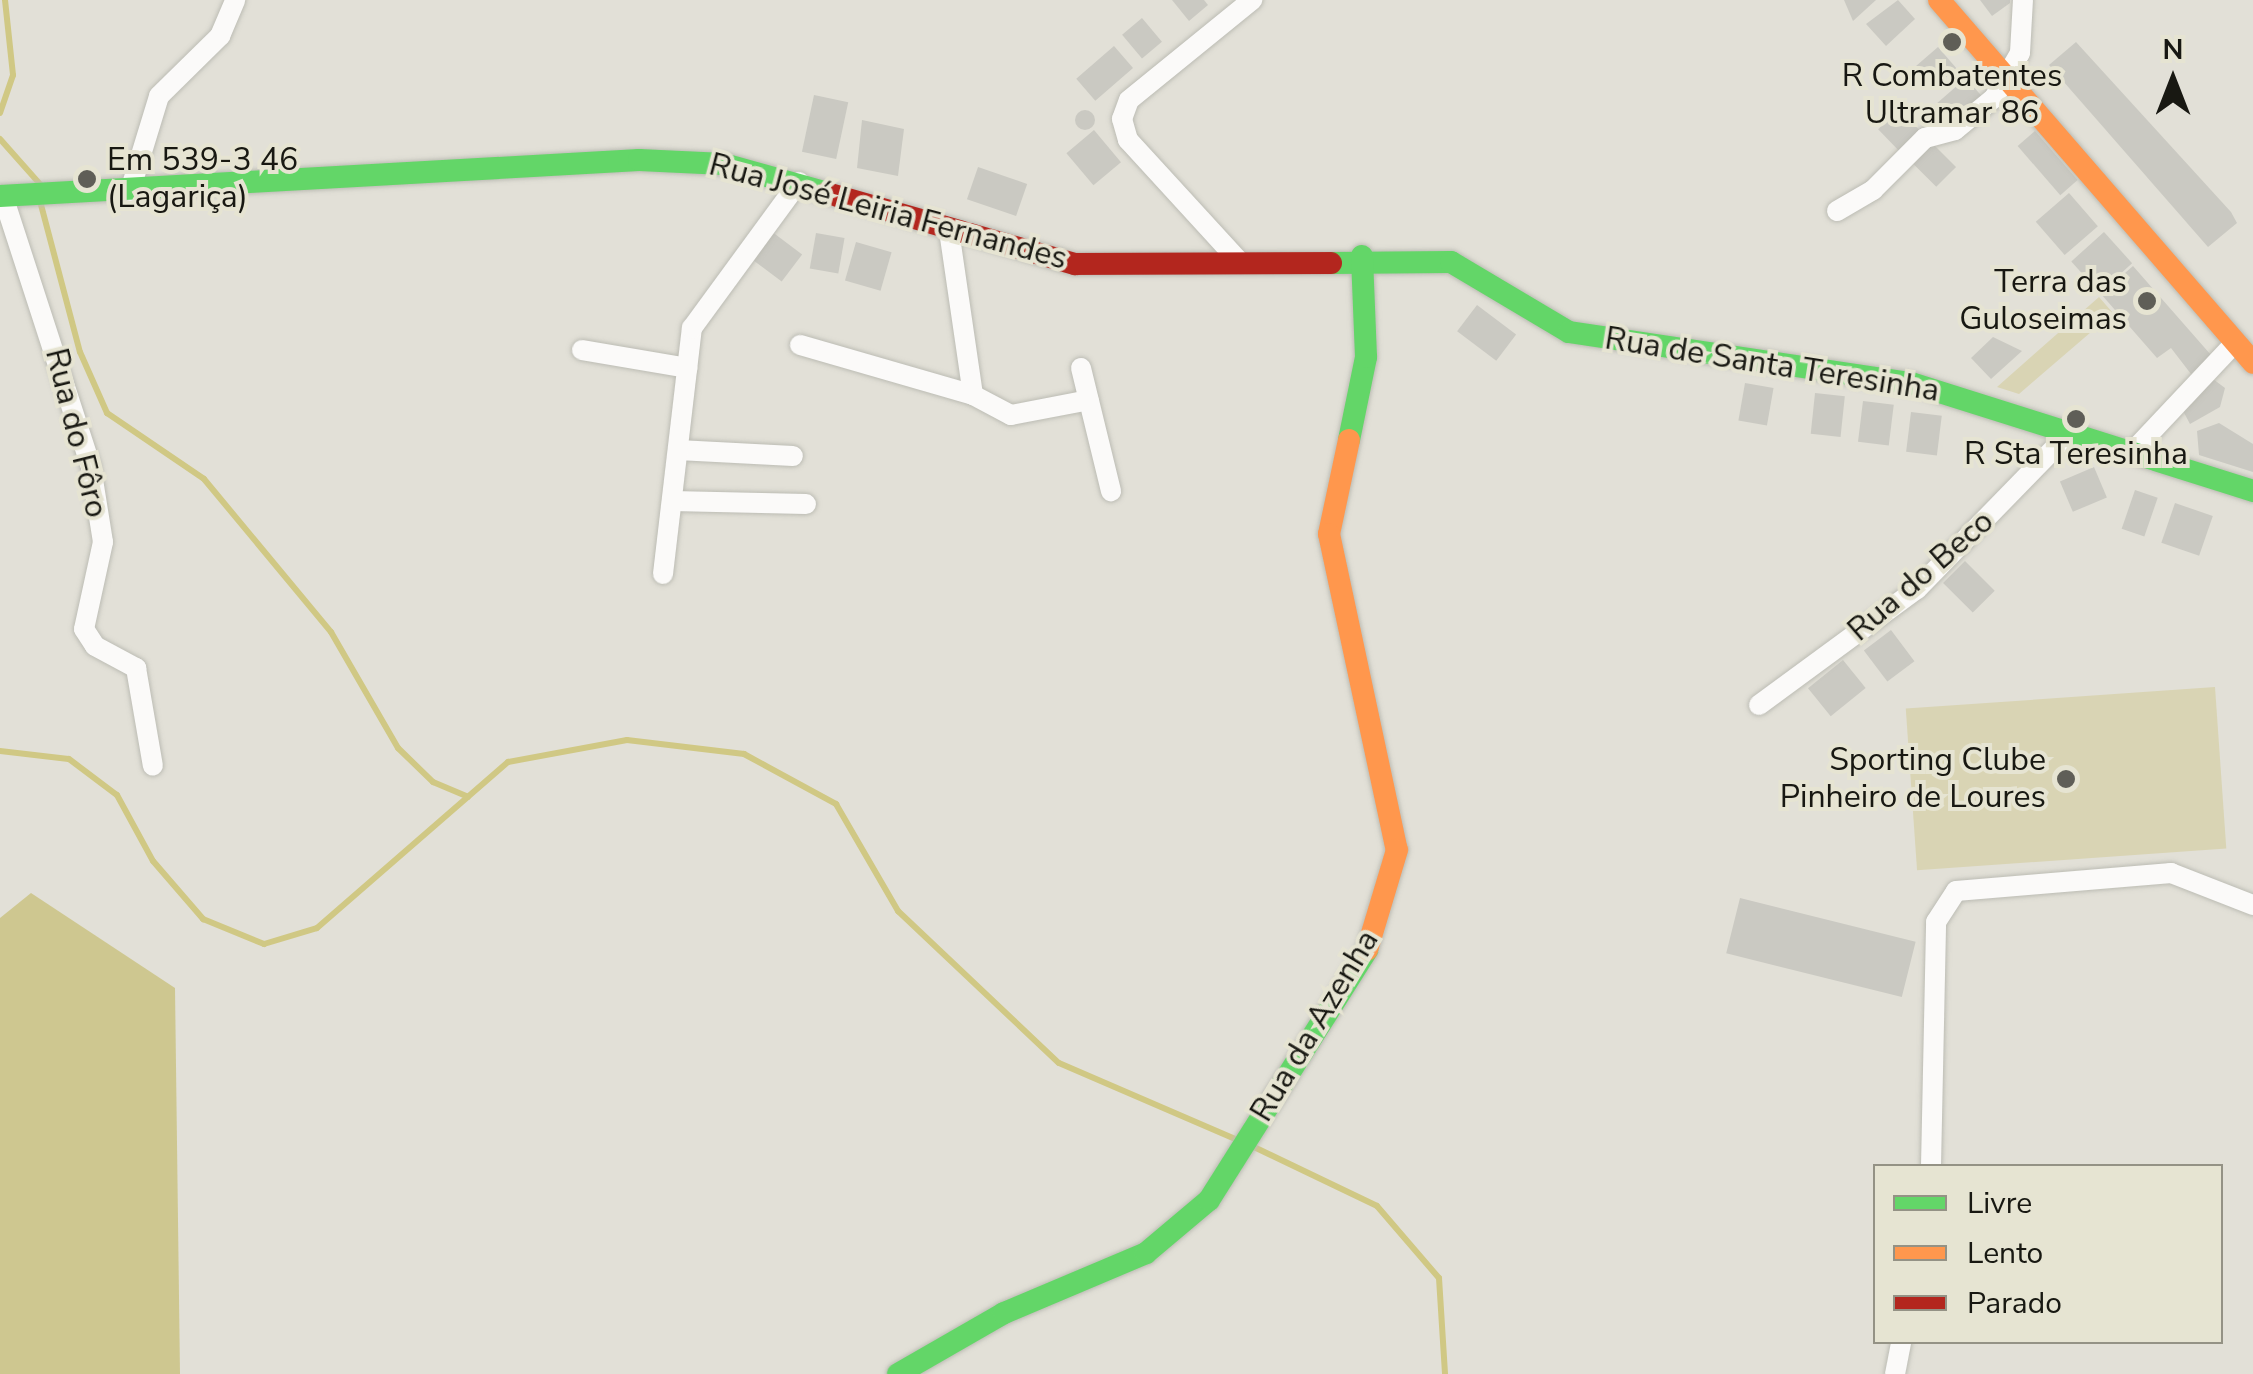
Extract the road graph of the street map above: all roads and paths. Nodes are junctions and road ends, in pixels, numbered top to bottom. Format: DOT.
graph roads {
  1 [pos="235,0"];
  2 [pos="1252,0"];
  3 [pos="1939,0"];
  4 [pos="2022,0"];
  5 [pos="2007,80"];
  6 [pos="799,182"];
  7 [pos="130,191"];
  8 [pos="8,196"];
  9 [pos="1836,211"];
  10 [pos="949,230"];
  11 [pos="1362,256"];
  12 [pos="1238,260"];
  13 [pos="1475,272"];
  14 [pos="2235,343"];
  15 [pos="800,345"];
  16 [pos="582,350"];
  17 [pos="2253,363"];
  18 [pos="687,368"];
  19 [pos="1082,368"];
  20 [pos="973,395"];
  21 [pos="1089,400"];
  22 [pos="2070,432"];
  23 [pos="678,450"];
  24 [pos="2134,450"];
  25 [pos="793,456"];
  26 [pos="1111,490"];
  27 [pos="2253,491"];
  28 [pos="672,501"];
  29 [pos="806,504"];
  30 [pos="663,574"];
  31 [pos="1759,705"];
  32 [pos="152,766"];
  33 [pos="2253,905"];
  34 [pos="1931,1164"];
  35 [pos="1901,1344"];
  36 [pos="898,1374"];
  37 [pos="1895,1374"];
  1 -- 7 [label="street"];
  2 -- 12 [label="street"];
  3 -- 5 [label="main road"];
  4 -- 5 [label="street"];
  5 -- 9 [label="street"];
  5 -- 14 [label="main road"];
  6 -- 7 [label="main road, Rua José Leiria Fernandes"];
  6 -- 10 [label="main road, Rua José Leiria Fernandes"];
  6 -- 18 [label="street"];
  7 -- 8 [label="main road, Rua José Leiria Fernandes"];
  8 -- 32 [label="street, Rua do Fôro"];
  10 -- 12 [label="main road, Rua José Leiria Fernandes"];
  10 -- 20 [label="street"];
  11 -- 12 [label="main road, Rua José Leiria Fernandes"];
  11 -- 13 [label="main road, Rua José Leiria Fernandes"];
  11 -- 36 [label="main road, Rua da Azenha"];
  13 -- 22 [label="main road, Rua de Santa Teresinha"];
  14 -- 17 [label="main road"];
  14 -- 24 [label="street"];
  15 -- 20 [label="street"];
  16 -- 18 [label="street"];
  18 -- 23 [label="street"];
  19 -- 21 [label="street"];
  20 -- 21 [label="street"];
  21 -- 26 [label="street"];
  22 -- 24 [label="main road, Rua de Santa Teresinha"];
  22 -- 31 [label="street, Rua do Beco"];
  23 -- 25 [label="street"];
  23 -- 28 [label="street"];
  24 -- 27 [label="main road, Rua de Santa Teresinha"];
  28 -- 29 [label="street"];
  28 -- 30 [label="street"];
  33 -- 34 [label="street"];
  35 -- 37 [label="street"];
}
